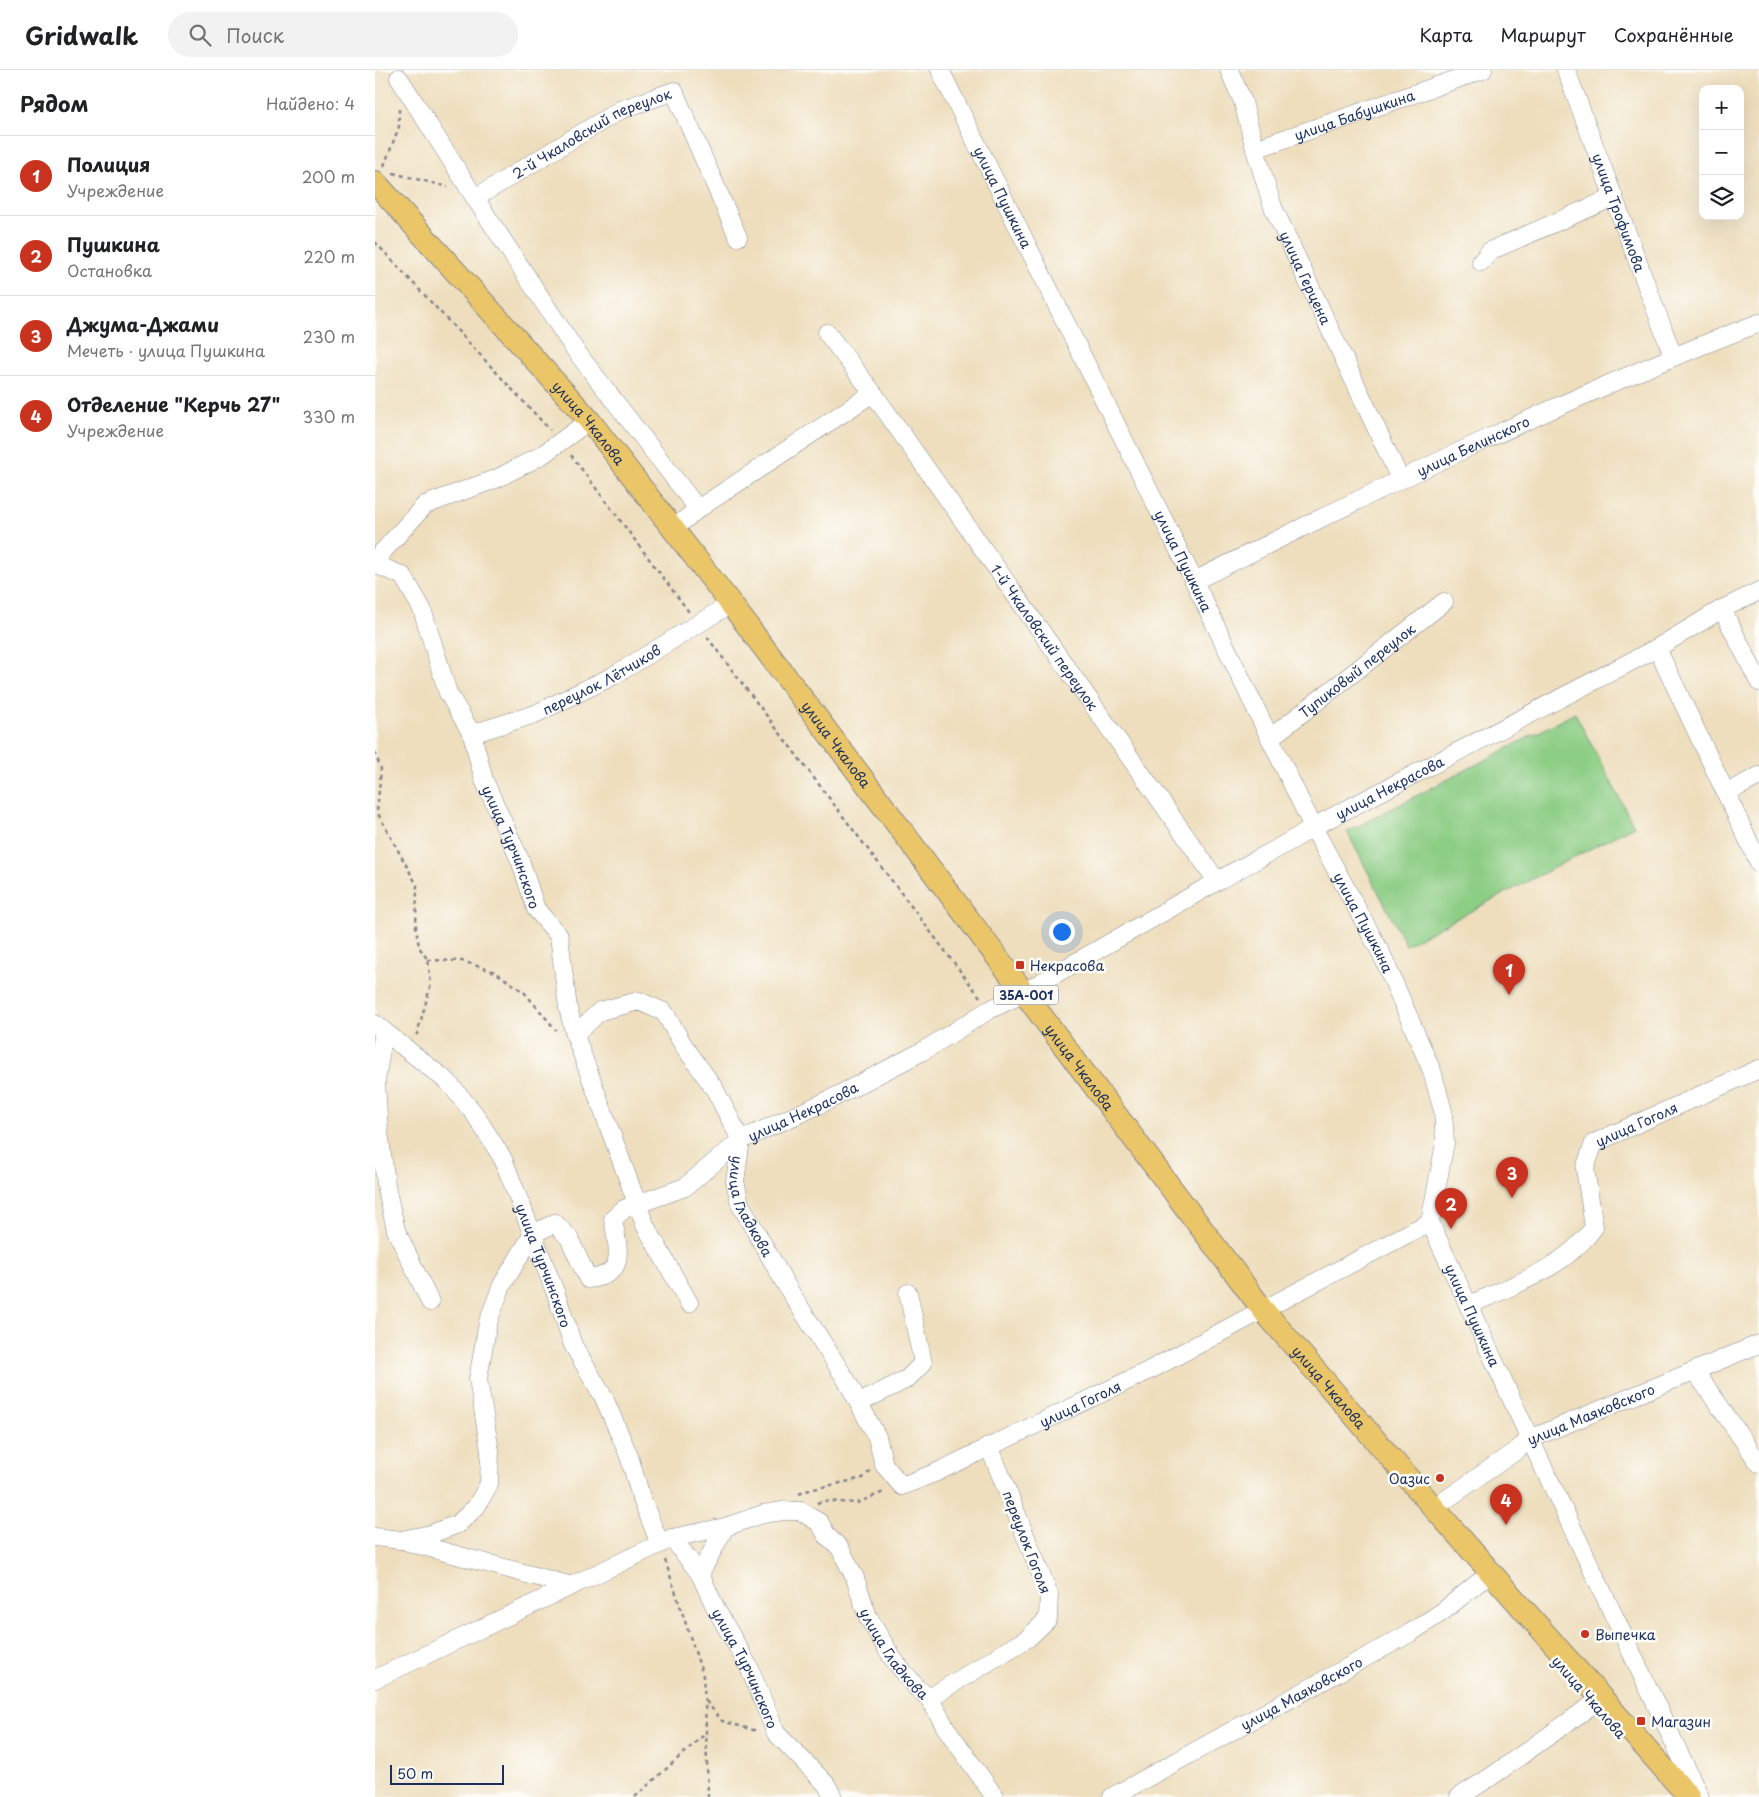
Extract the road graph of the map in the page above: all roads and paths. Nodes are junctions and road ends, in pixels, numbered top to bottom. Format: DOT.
graph roads {
  1 [pos="940,70"];
  2 [pos="1229,70"];
  3 [pos="1483,70"];
  4 [pos="1566,70"];
  5 [pos="399,78"];
  6 [pos="399,107"];
  7 [pos="1255,149"];
  8 [pos="377,183"];
  9 [pos="1614,197"];
  10 [pos="475,198"];
  11 [pos="738,237"];
  12 [pos="1481,262"];
  13 [pos="1759,323"];
  14 [pos="827,333"];
  15 [pos="1673,356"];
  16 [pos="873,393"];
  17 [pos="586,423"];
  18 [pos="1400,479"];
  19 [pos="699,509"];
  20 [pos="670,532"];
  21 [pos="375,562"];
  22 [pos="1194,581"];
  23 [pos="1759,591"];
  24 [pos="1444,602"];
  25 [pos="728,606"];
  26 [pos="1723,609"];
  27 [pos="1657,648"];
  28 [pos="1759,682"];
  29 [pos="472,734"];
  30 [pos="1270,738"];
  31 [pos="375,752"];
  32 [pos="1759,776"];
  33 [pos="1726,793"];
  34 [pos="1313,827"];
  35 [pos="1759,863"];
  36 [pos="1217,881"];
  37 [pos="428,960"];
  38 [pos="1020,994"];
  39 [pos="379,1027"];
  40 [pos="567,1035"];
  41 [pos="400,1043"];
  42 [pos="1759,1069"];
  43 [pos="741,1140"];
  44 [pos="638,1205"];
  45 [pos="1429,1222"];
  46 [pos="533,1234"];
  47 [pos="907,1293"];
  48 [pos="430,1302"];
  49 [pos="689,1303"];
  50 [pos="1469,1305"];
  51 [pos="1259,1312"];
  52 [pos="1759,1344"];
  53 [pos="1695,1372"];
  54 [pos="859,1403"];
  55 [pos="1530,1439"];
  56 [pos="989,1446"];
  57 [pos="880,1450"];
  58 [pos="1759,1463"];
  59 [pos="902,1486"];
  60 [pos="796,1505"];
  61 [pos="1431,1511"];
  62 [pos="725,1527"];
  63 [pos="375,1537"];
  64 [pos="401,1540"];
  65 [pos="666,1541"];
  66 [pos="700,1574"];
  67 [pos="1487,1575"];
  68 [pos="572,1586"];
  69 [pos="375,1679"];
  70 [pos="929,1698"];
  71 [pos="705,1700"];
  72 [pos="1599,1701"];
  73 [pos="776,1733"];
  74 [pos="705,1734"];
  75 [pos="635,1797"];
  76 [pos="708,1797"];
  77 [pos="833,1797"];
  78 [pos="995,1797"];
  79 [pos="1112,1797"];
  80 [pos="1459,1797"];
  81 [pos="1676,1797"];
  82 [pos="1689,1797"];
  83 [pos="1700,1797"];
  1 -- 22 [label="street, улица Пушкина"];
  2 -- 7 [label="street, улица Герцена"];
  3 -- 7 [label="street, улица Бабушкина"];
  4 -- 9 [label="street, улица Трофимова"];
  5 -- 10 [label="street"];
  6 -- 8 [label="path"];
  7 -- 18 [label="street, улица Герцена"];
  8 -- 10 [label="path"];
  8 -- 17 [label="main road, улица Чкалова / 35А-001"];
  9 -- 12 [label="street"];
  9 -- 15 [label="street, улица Трофимова"];
  10 -- 11 [label="street, 2-й Чкаловский переулок"];
  10 -- 19 [label="street"];
  13 -- 15 [label="street, улица Белинского"];
  14 -- 16 [label="street, 1-й Чкаловский переулок"];
  15 -- 18 [label="street, улица Белинского"];
  16 -- 19 [label="street"];
  16 -- 36 [label="street, 1-й Чкаловский переулок"];
  17 -- 20 [label="main road, улица Чкалова / 35А-001"];
  17 -- 21 [label="street"];
  18 -- 22 [label="street, улица Белинского"];
  19 -- 20 [label="street"];
  20 -- 25 [label="main road, улица Чкалова / 35А-001"];
  21 -- 29 [label="street, улица Турчинского"];
  22 -- 30 [label="street, улица Пушкина"];
  23 -- 26 [label="street, улица Некрасова"];
  24 -- 30 [label="street, Тупиковый переулок"];
  25 -- 29 [label="street, переулок Лётчиков"];
  25 -- 38 [label="main road, улица Чкалова / 35А-001"];
  26 -- 27 [label="street, улица Некрасова"];
  26 -- 28 [label="street"];
  27 -- 33 [label="street"];
  27 -- 34 [label="street, улица Некрасова"];
  29 -- 40 [label="street, улица Турчинского"];
  30 -- 34 [label="street, улица Пушкина"];
  31 -- 37 [label="path"];
  32 -- 33 [label="street"];
  33 -- 35 [label="street"];
  34 -- 36 [label="street, улица Некрасова"];
  34 -- 45 [label="street, улица Пушкина"];
  36 -- 38 [label="street, улица Некрасова"];
  37 -- 40 [label="path"];
  37 -- 41 [label="path"];
  38 -- 43 [label="street, улица Некрасова"];
  38 -- 51 [label="main road, улица Чкалова / 35А-001"];
  39 -- 41 [label="street, улица Турчинского"];
  39 -- 48 [label="street"];
  40 -- 43 [label="street, улица Гладкова"];
  40 -- 44 [label="street, улица Турчинского"];
  41 -- 46 [label="street, улица Турчинского"];
  42 -- 50 [label="street, улица Гоголя"];
  43 -- 44 [label="street, улица Некрасова"];
  43 -- 54 [label="street, улица Гладкова"];
  44 -- 46 [label="street, улица Некрасова"];
  44 -- 49 [label="street, улица Турчинского"];
  45 -- 50 [label="street, улица Пушкина"];
  45 -- 51 [label="street, улица Гоголя"];
  46 -- 64 [label="street"];
  46 -- 65 [label="street, улица Турчинского"];
  47 -- 54 [label="street"];
  50 -- 55 [label="street, улица Пушкина"];
  51 -- 56 [label="street, улица Гоголя"];
  51 -- 61 [label="main road, улица Чкалова / 35А-001"];
  52 -- 53 [label="street, улица Маяковского"];
  53 -- 55 [label="street, улица Маяковского"];
  53 -- 58 [label="street"];
  54 -- 57 [label="street, улица Гладкова"];
  55 -- 61 [label="street, улица Маяковского"];
  55 -- 83 [label="street, улица Пушкина"];
  56 -- 59 [label="street, улица Гоголя"];
  56 -- 70 [label="street, переулок Гоголя"];
  57 -- 59 [label="street, улица Гладкова"];
  57 -- 60 [label="path"];
  59 -- 60 [label="path"];
  60 -- 62 [label="street"];
  60 -- 70 [label="street, улица Гладкова"];
  61 -- 67 [label="main road, улица Чкалова / 35А-001"];
  62 -- 65 [label="street"];
  62 -- 66 [label="street"];
  63 -- 64 [label="street"];
  64 -- 68 [label="street"];
  65 -- 66 [label="street, улица Турчинского"];
  65 -- 68 [label="street"];
  65 -- 71 [label="path"];
  66 -- 73 [label="street, улица Турчинского"];
  67 -- 72 [label="main road, улица Чкалова / 35А-001"];
  67 -- 79 [label="street, улица Маяковского"];
  68 -- 69 [label="street"];
  70 -- 78 [label="street, улица Гладкова"];
  71 -- 73 [label="path"];
  71 -- 74 [label="path"];
  72 -- 80 [label="street"];
  72 -- 81 [label="main road, улица Чкалова / 35А-001"];
  72 -- 82 [label="main road, улица Чкалова / 35А-001"];
  73 -- 77 [label="street, улица Турчинского"];
  74 -- 75 [label="path"];
  74 -- 76 [label="path"];
}
